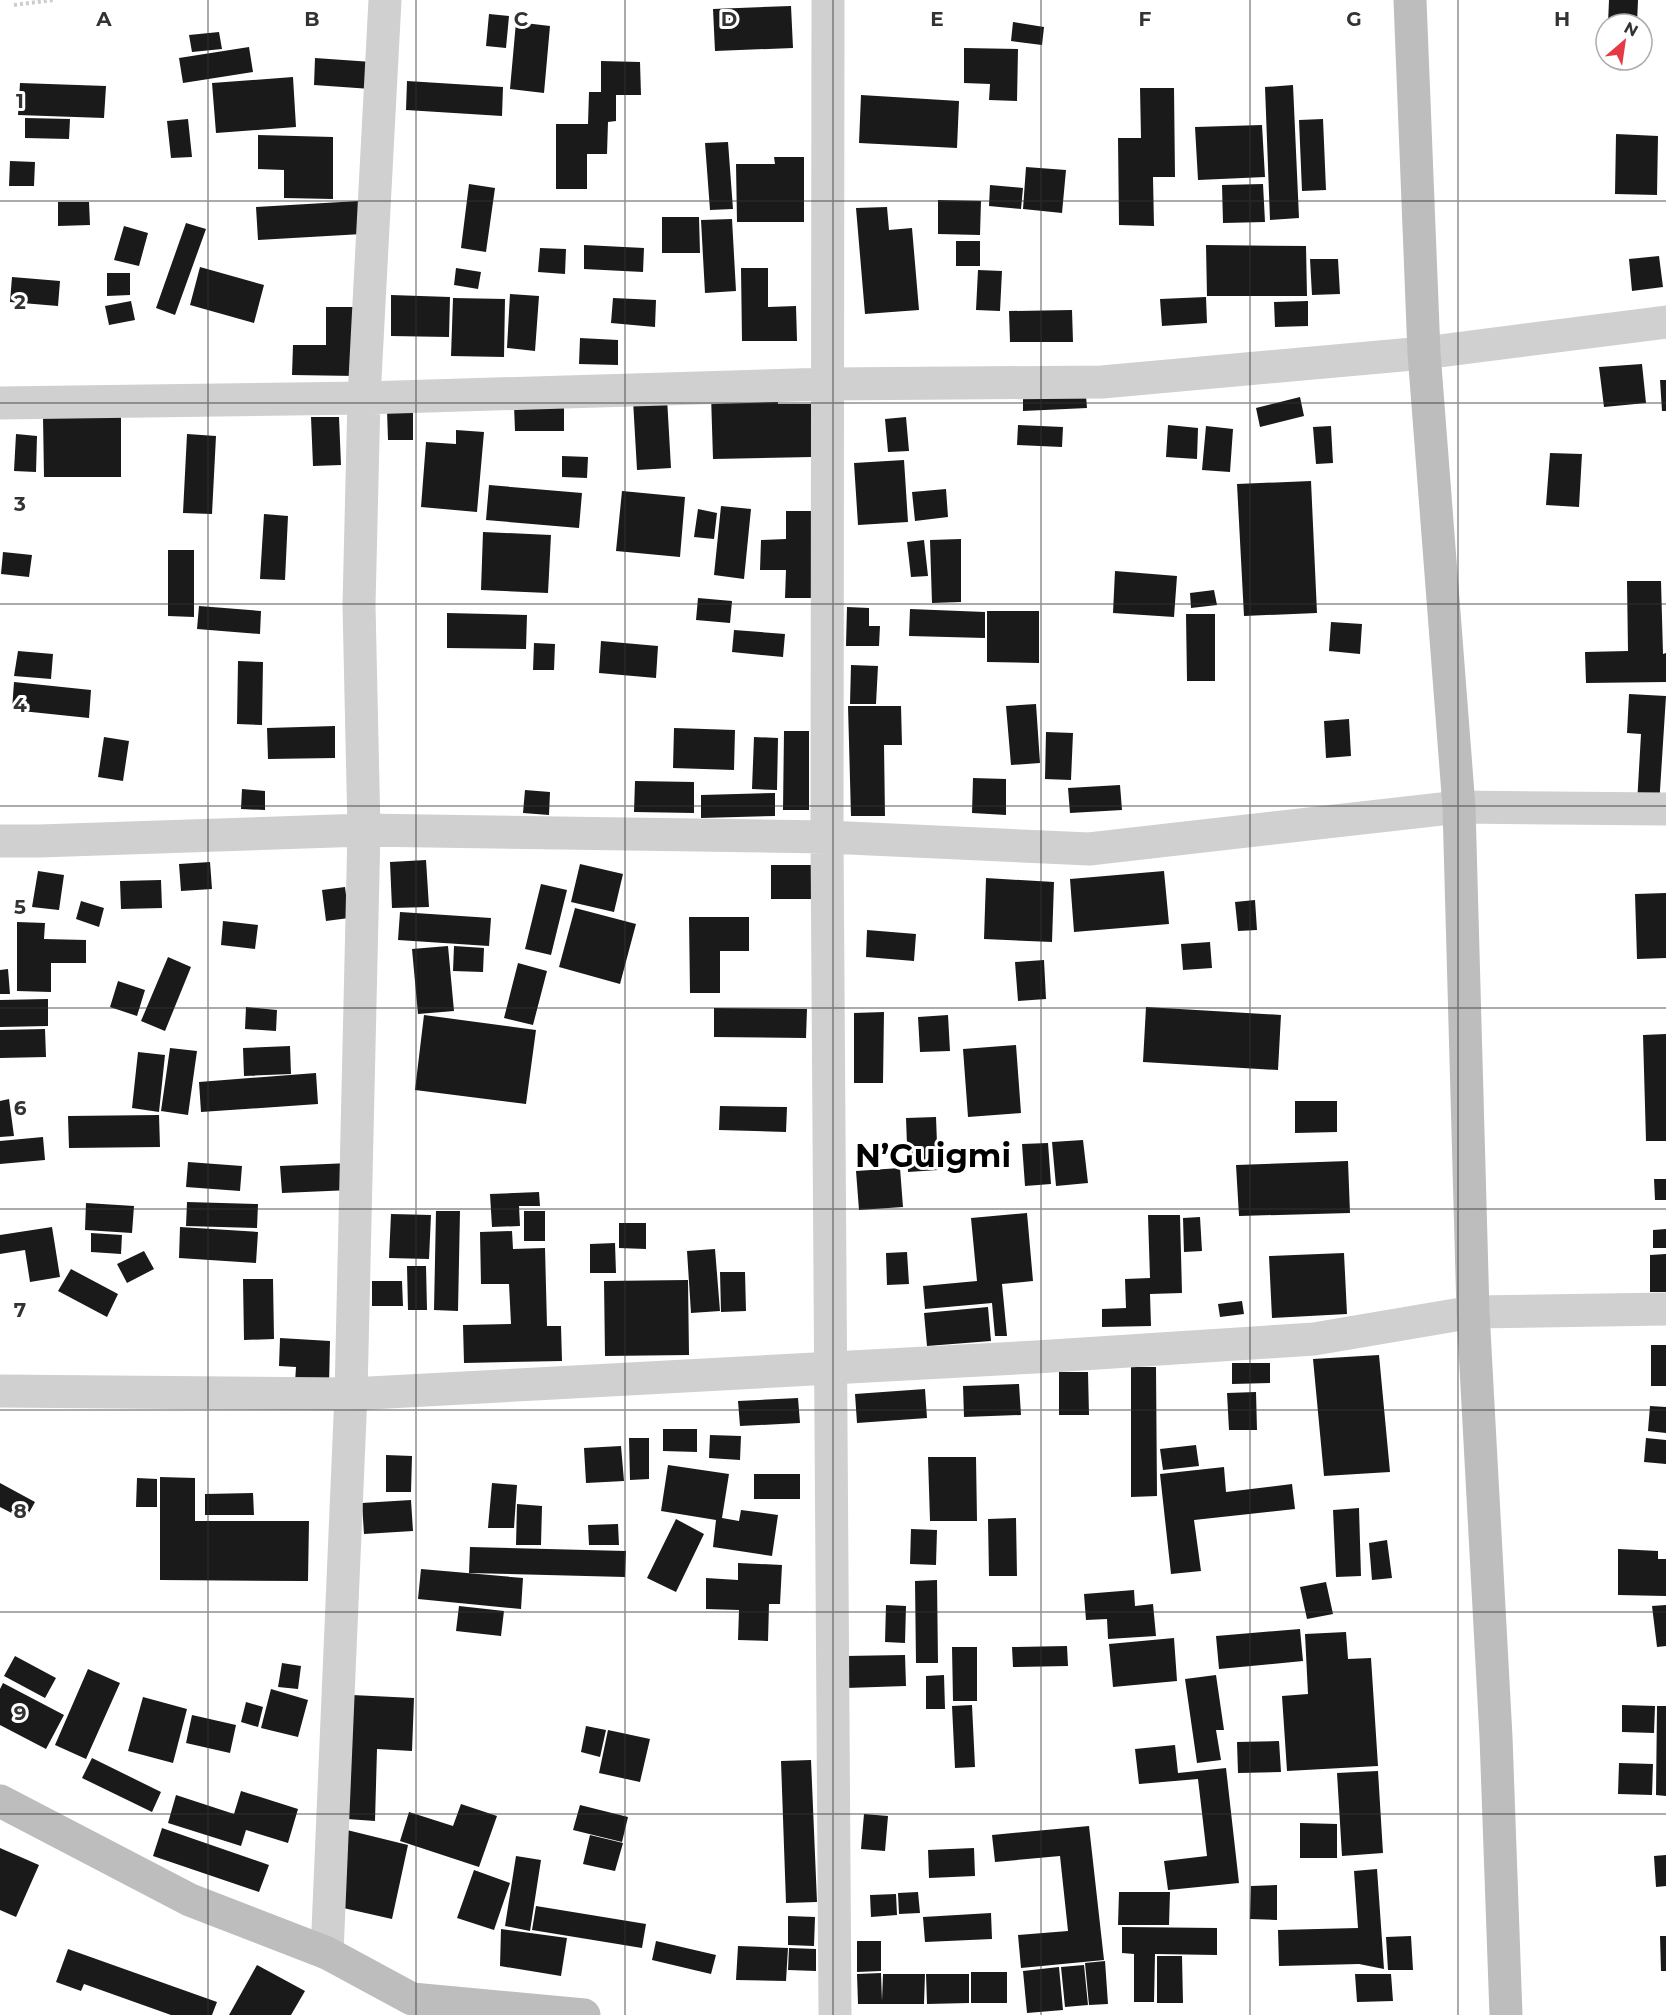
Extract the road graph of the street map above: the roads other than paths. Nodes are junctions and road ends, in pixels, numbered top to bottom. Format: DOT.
graph roads {
  1 [pos="385,0"];
  2 [pos="828,0"];
  3 [pos="1410,0"];
  4 [pos="1666,322"];
  5 [pos="1424,353"];
  6 [pos="828,384"];
  7 [pos="364,398"];
  8 [pos="0,403"];
  9 [pos="1459,807"];
  10 [pos="1666,809"];
  11 [pos="364,830"];
  12 [pos="827,837"];
  13 [pos="0,841"];
  14 [pos="1666,1309"];
  15 [pos="1473,1312"];
  16 [pos="832,1368"];
  17 [pos="0,1391"];
  18 [pos="351,1394"];
  19 [pos="0,1801"];
  20 [pos="327,1953"];
  21 [pos="413,2007"];
  22 [pos="584,2015"];
  23 [pos="835,2015"];
  24 [pos="1506,2015"];
  1 -- 7 [label="street"];
  2 -- 6 [label="street"];
  3 -- 5 [label="street"];
  4 -- 5 [label="street"];
  5 -- 6 [label="street"];
  5 -- 9 [label="street"];
  6 -- 7 [label="street"];
  6 -- 12 [label="street"];
  7 -- 8 [label="street"];
  7 -- 11 [label="street"];
  9 -- 10 [label="street"];
  9 -- 12 [label="street"];
  9 -- 15 [label="street"];
  11 -- 12 [label="street"];
  11 -- 13 [label="street"];
  11 -- 18 [label="street"];
  12 -- 16 [label="street"];
  14 -- 15 [label="street"];
  15 -- 16 [label="street"];
  15 -- 24 [label="street"];
  16 -- 18 [label="street"];
  16 -- 23 [label="street"];
  17 -- 18 [label="street"];
  18 -- 20 [label="street"];
  19 -- 20 [label="street"];
  20 -- 21 [label="street"];
  21 -- 22 [label="street"];
}
